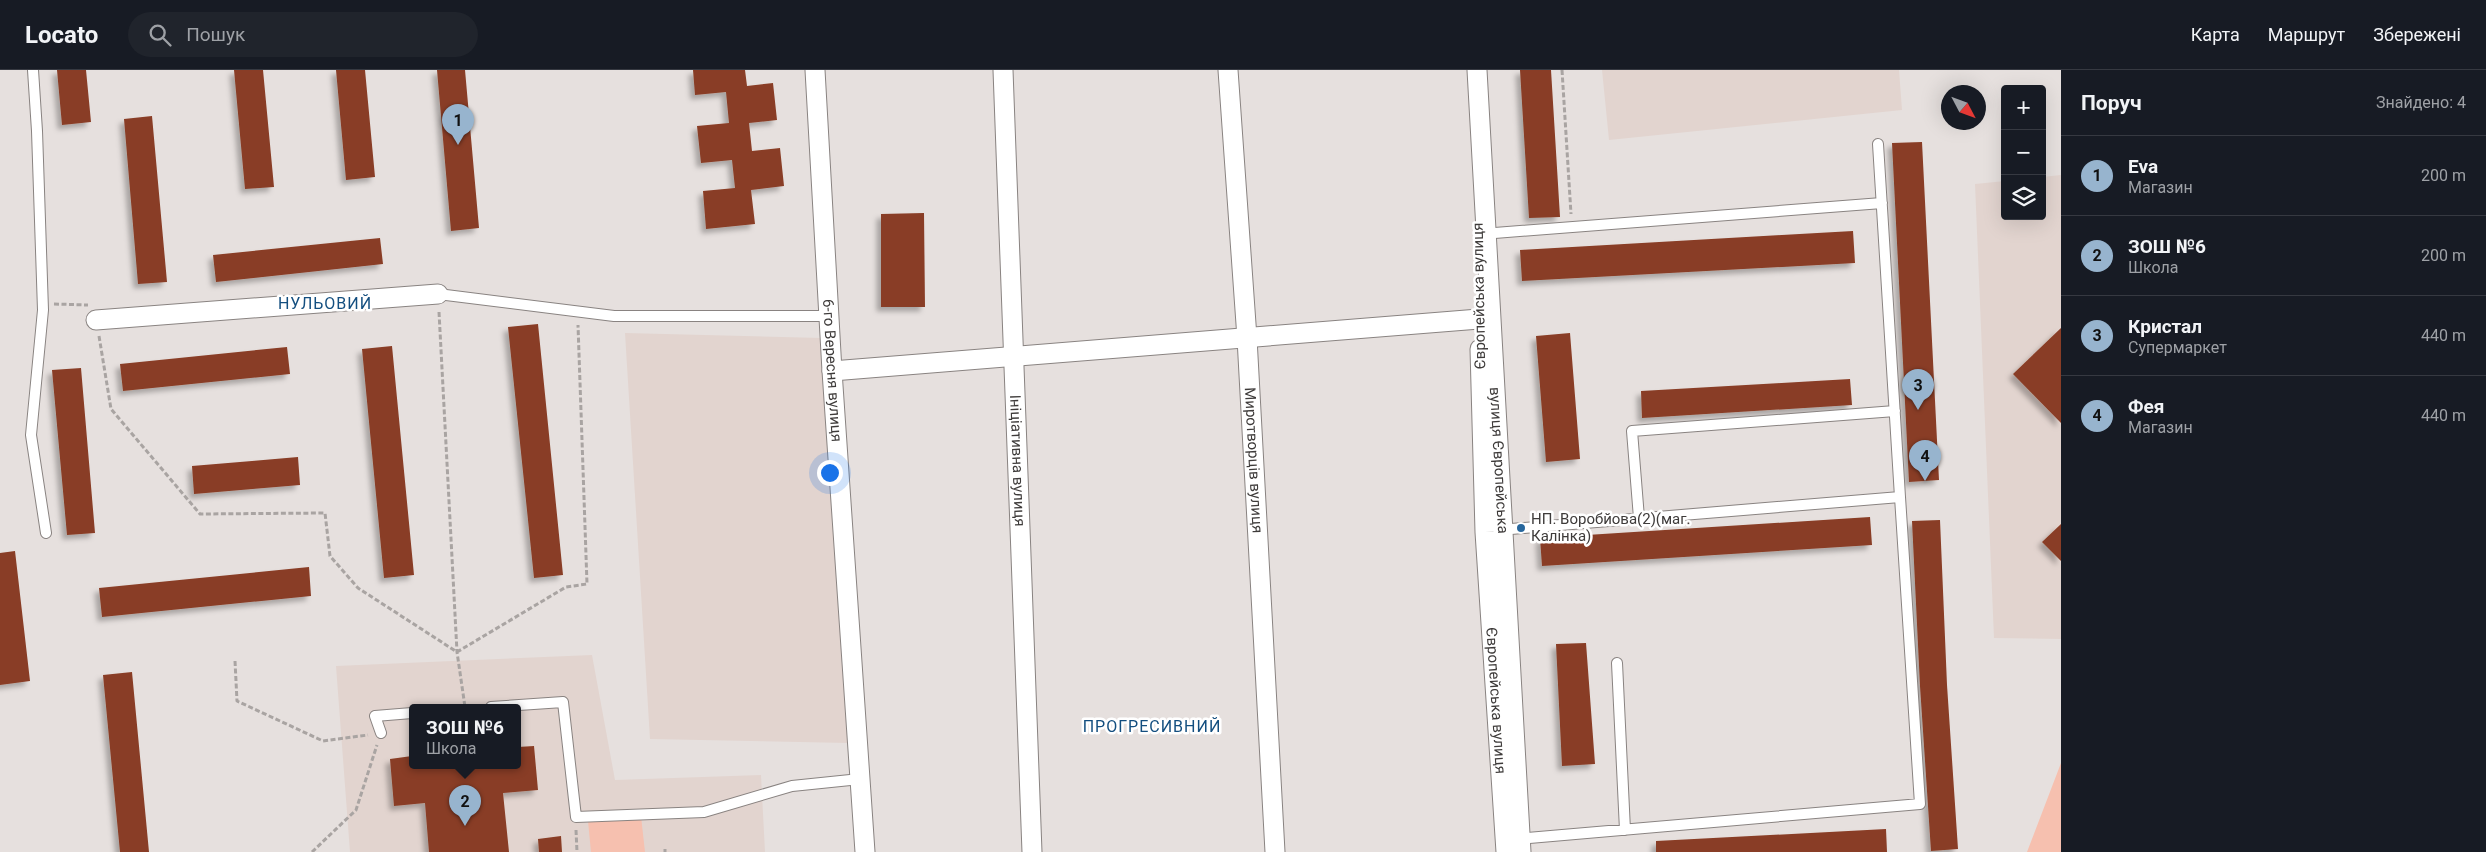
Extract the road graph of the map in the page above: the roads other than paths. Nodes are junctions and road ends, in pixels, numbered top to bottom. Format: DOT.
graph roads {
  1 [pos="33,70"];
  2 [pos="815,70"];
  3 [pos="1003,70"];
  4 [pos="1228,70"];
  5 [pos="1470,70"];
  6 [pos="1477,70"];
  7 [pos="1878,144"];
  8 [pos="1882,203"];
  9 [pos="1478,234"];
  10 [pos="438,294"];
  11 [pos="829,316"];
  12 [pos="1479,319"];
  13 [pos="96,320"];
  14 [pos="1247,338"];
  15 [pos="1013,356"];
  16 [pos="832,371"];
  17 [pos="1895,411"];
  18 [pos="1900,496"];
  19 [pos="1639,518"];
  20 [pos="1485,532"];
  21 [pos="46,533"];
  22 [pos="1617,663"];
  23 [pos="521,705"];
  24 [pos="409,713"];
  25 [pos="381,733"];
  26 [pos="860,779"];
  27 [pos="1624,830"];
  28 [pos="1506,846"];
  29 [pos="865,852"];
  30 [pos="1032,852"];
  31 [pos="1275,852"];
  32 [pos="1521,852"];
  1 -- 21 [label="lane"];
  2 -- 11 [label="street, 6-го Вересня вулиця"];
  3 -- 15 [label="street, Ініціативна вулиця"];
  4 -- 14 [label="street, Миротворців вулиця"];
  5 -- 9 [label="street, Європейська вулиця"];
  6 -- 32 [label="street, вулиця Європейська"];
  7 -- 8 [label="lane"];
  8 -- 9 [label="lane"];
  8 -- 17 [label="lane"];
  9 -- 12 [label="street, Європейська вулиця"];
  10 -- 11 [label="lane"];
  10 -- 13 [label="street"];
  11 -- 16 [label="street, 6-го Вересня вулиця"];
  12 -- 14 [label="street"];
  12 -- 20 [label="street, Європейська вулиця"];
  14 -- 15 [label="street"];
  14 -- 31 [label="street, Миротворців вулиця"];
  15 -- 16 [label="street"];
  15 -- 30 [label="street, Ініціативна вулиця"];
  16 -- 26 [label="street, 6-го Вересня вулиця"];
  17 -- 18 [label="lane"];
  17 -- 19 [label="lane"];
  18 -- 19 [label="lane"];
  18 -- 27 [label="lane"];
  19 -- 20 [label="lane"];
  20 -- 28 [label="street, Європейська вулиця"];
  22 -- 27 [label="lane"];
  23 -- 26 [label="lane"];
  24 -- 25 [label="lane"];
  26 -- 29 [label="street, 6-го Вересня вулиця"];
  27 -- 28 [label="lane"];
}
